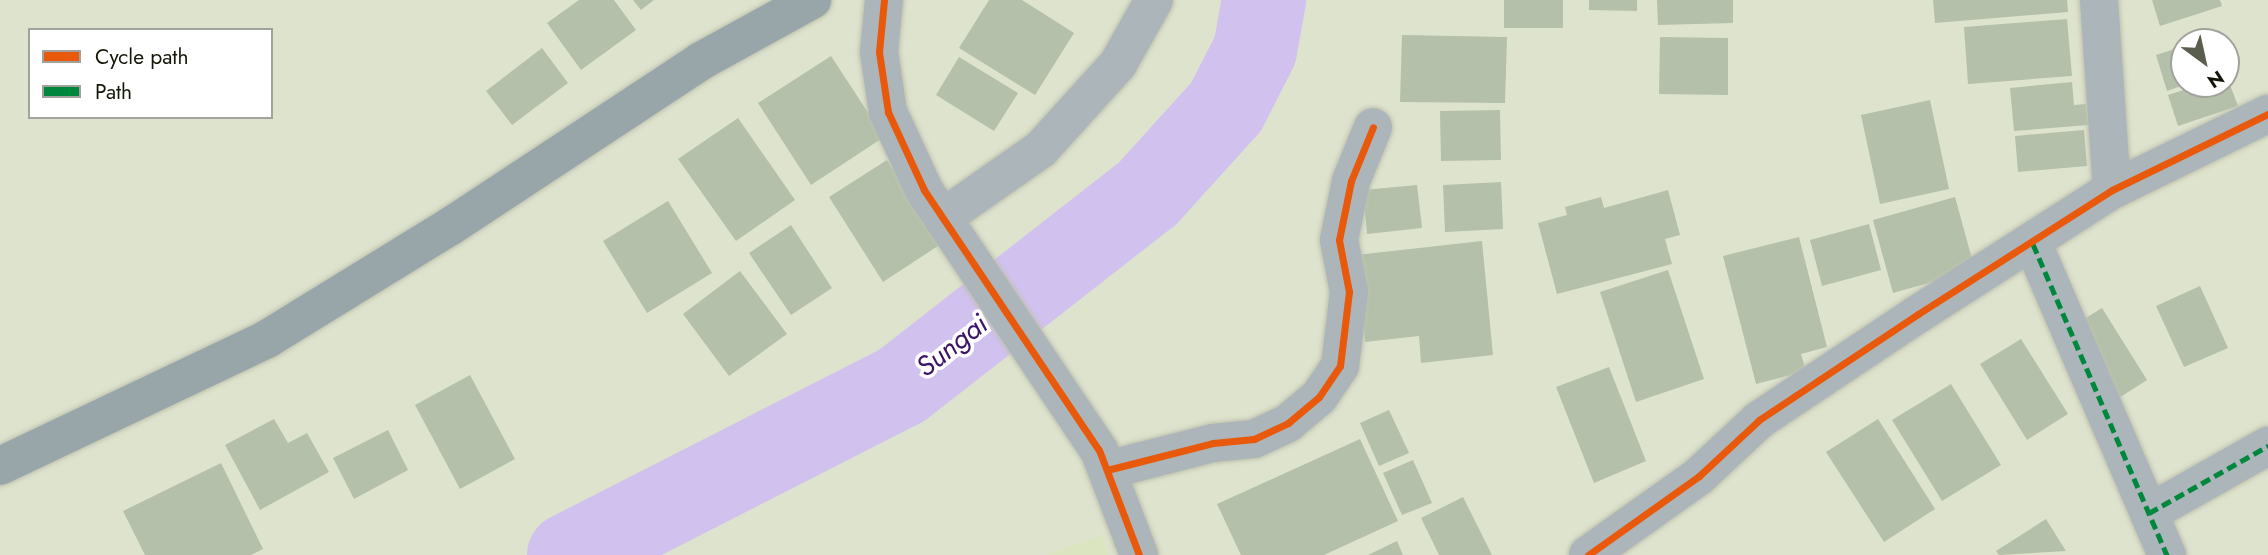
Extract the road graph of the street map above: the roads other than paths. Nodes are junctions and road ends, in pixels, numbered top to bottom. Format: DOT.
graph roads {
  1 [pos="812,0"];
  2 [pos="884,0"];
  3 [pos="1154,0"];
  4 [pos="2099,0"];
  5 [pos="2268,114"];
  6 [pos="1373,127"];
  7 [pos="2112,190"];
  8 [pos="952,227"];
  9 [pos="2034,244"];
  10 [pos="2268,446"];
  11 [pos="1103,460"];
  12 [pos="0,466"];
  13 [pos="2149,513"];
  14 [pos="1139,555"];
  15 [pos="1588,555"];
  16 [pos="2167,555"];
  1 -- 12 [label="highway"];
  2 -- 8 [label="street"];
  3 -- 8 [label="street"];
  4 -- 7 [label="street"];
  5 -- 7 [label="street"];
  6 -- 11 [label="street"];
  7 -- 9 [label="street"];
  8 -- 11 [label="street"];
  9 -- 13 [label="street"];
  9 -- 15 [label="street"];
  10 -- 13 [label="street"];
  11 -- 14 [label="street"];
  13 -- 16 [label="street"];
}
